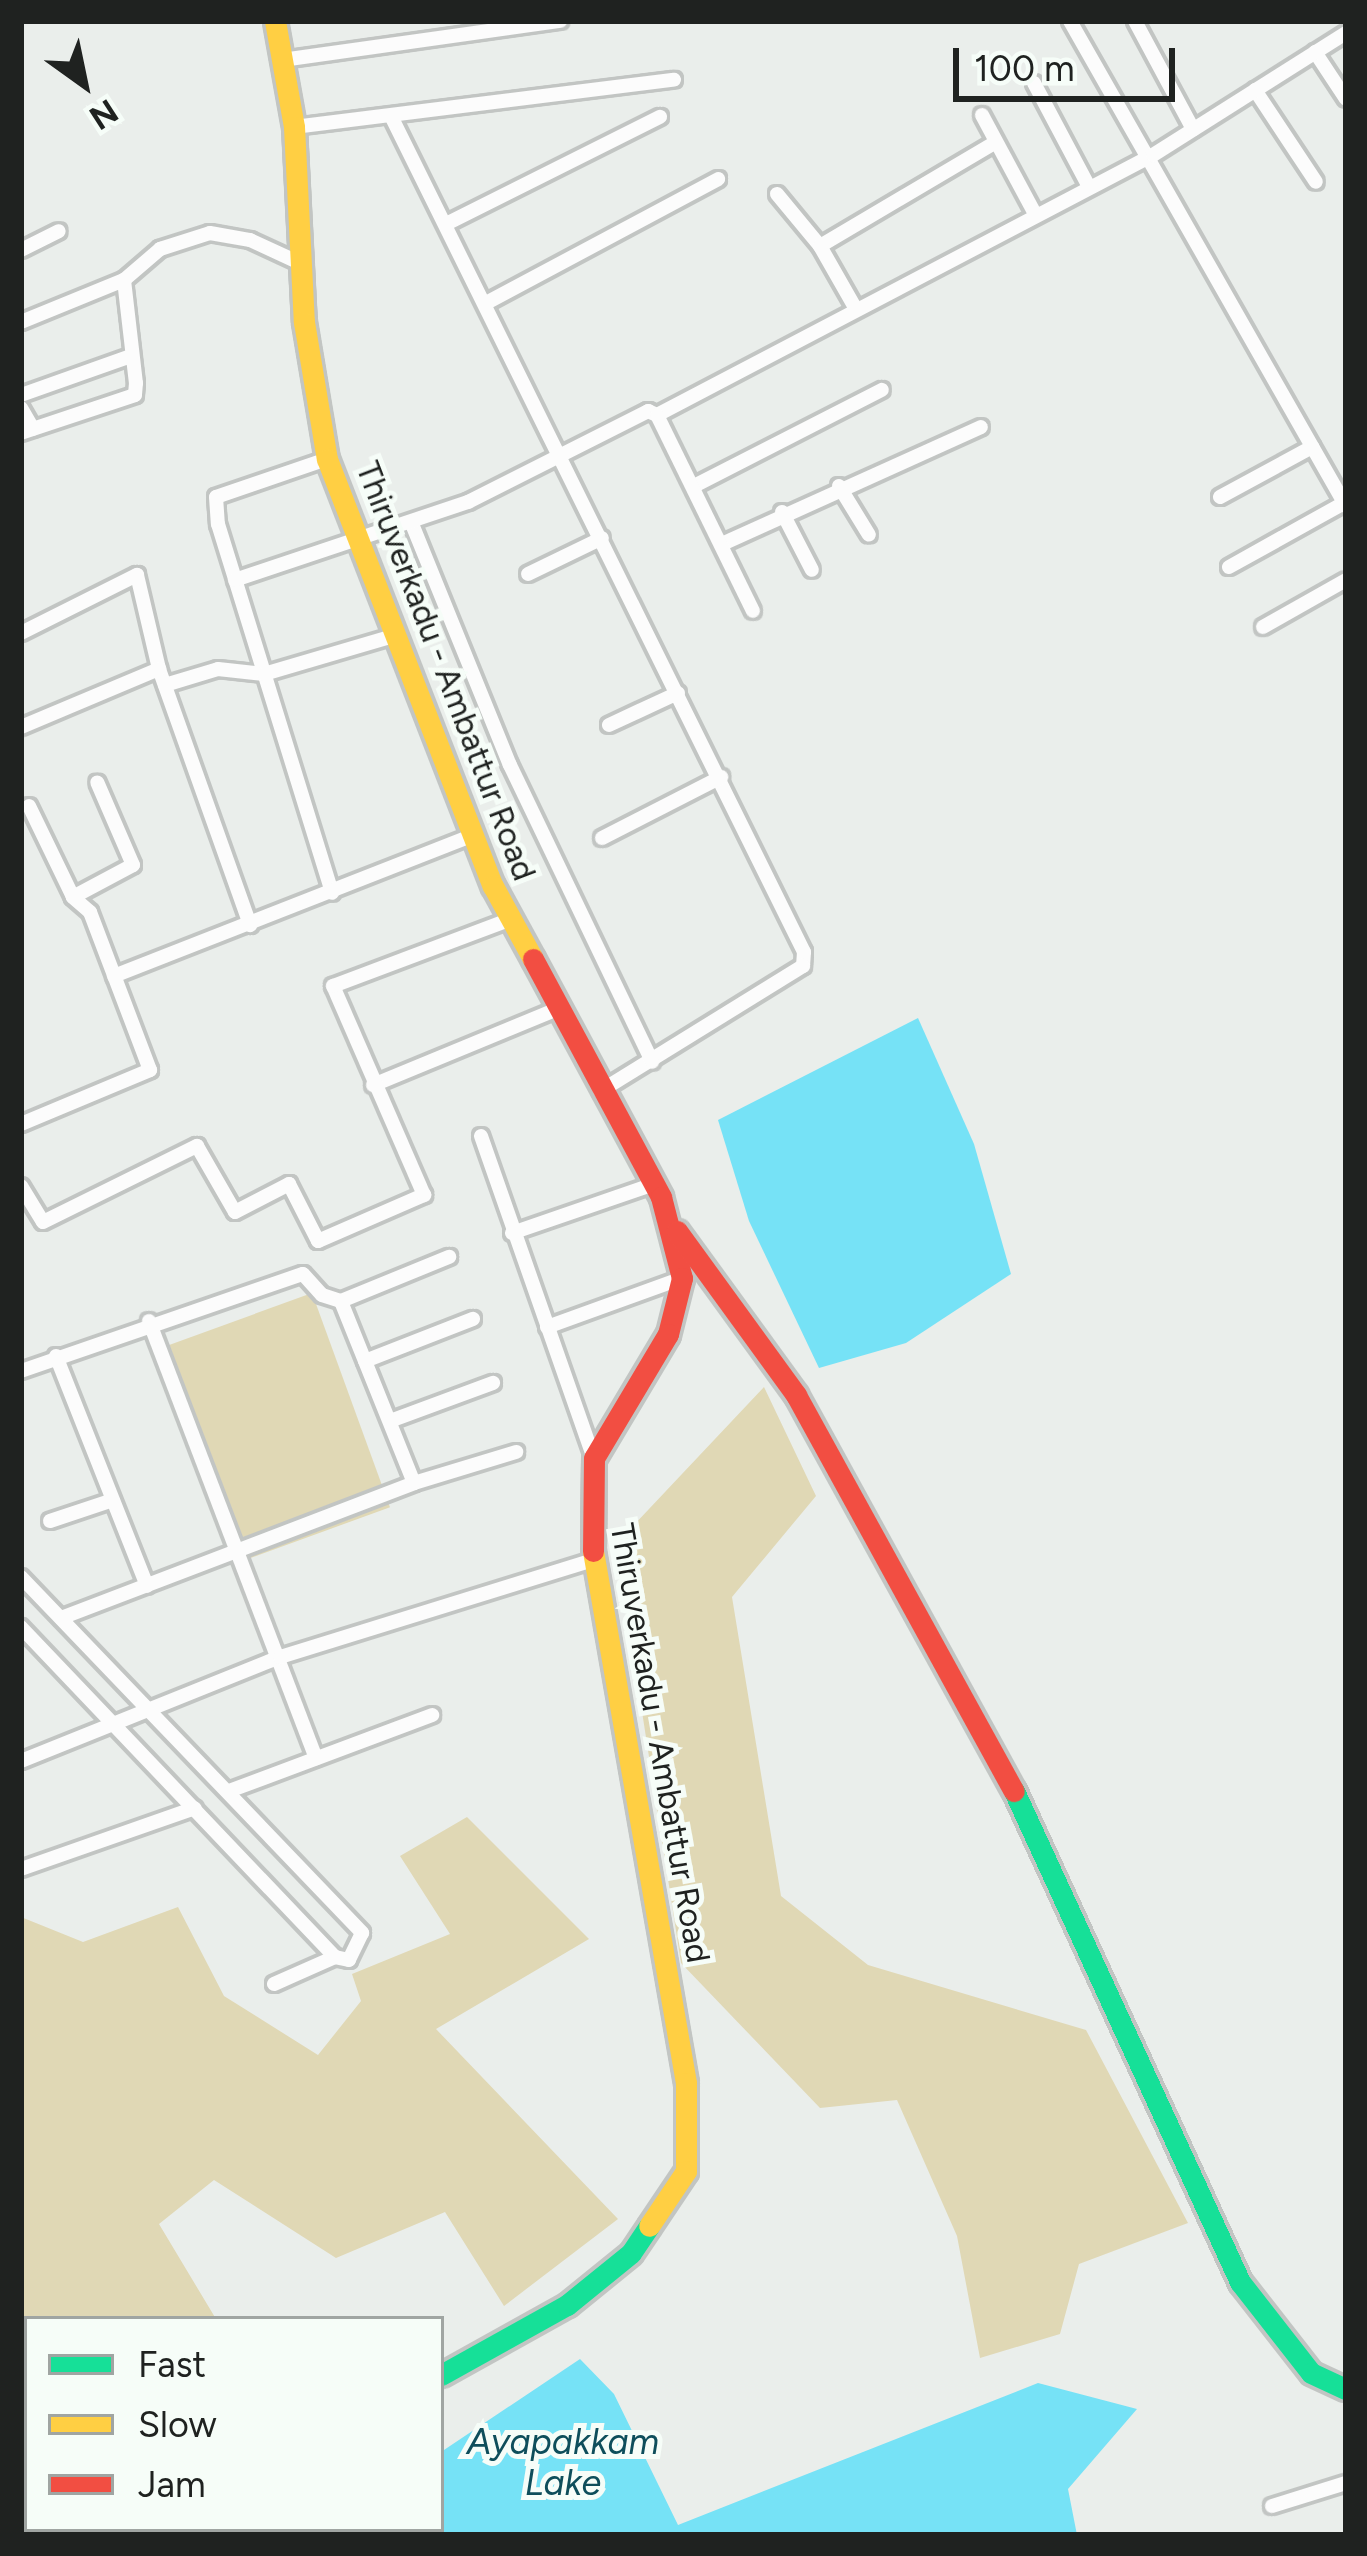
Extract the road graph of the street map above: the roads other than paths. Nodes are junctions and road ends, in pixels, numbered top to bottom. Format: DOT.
graph roads {
  1 [pos="275,21"];
  2 [pos="560,21"];
  3 [pos="1070,21"];
  4 [pos="1136,21"];
  5 [pos="1346,33"];
  6 [pos="1316,52"];
  7 [pos="282,60"];
  8 [pos="674,80"];
  9 [pos="1034,83"];
  10 [pos="1255,90"];
  11 [pos="1346,99"];
  12 [pos="982,115"];
  13 [pos="660,117"];
  14 [pos="393,120"];
  15 [pos="294,127"];
  16 [pos="1193,129"];
  17 [pos="997,142"];
  18 [pos="1144,159"];
  19 [pos="718,179"];
  20 [pos="1316,182"];
  21 [pos="1089,187"];
  22 [pos="777,194"];
  23 [pos="1035,214"];
  24 [pos="450,222"];
  25 [pos="59,231"];
  26 [pos="820,246"];
  27 [pos="21,250"];
  28 [pos="302,264"];
  29 [pos="124,280"];
  30 [pos="488,302"];
  31 [pos="856,309"];
  32 [pos="21,322"];
  33 [pos="131,356"];
  34 [pos="882,391"];
  35 [pos="21,395"];
  36 [pos="21,408"];
  37 [pos="657,415"];
  38 [pos="981,428"];
  39 [pos="27,431"];
  40 [pos="1312,447"];
  41 [pos="562,455"];
  42 [pos="327,459"];
  43 [pos="694,486"];
  44 [pos="839,486"];
  45 [pos="1220,497"];
  46 [pos="1345,504"];
  47 [pos="782,512"];
  48 [pos="412,524"];
  49 [pos="869,535"];
  50 [pos="602,538"];
  51 [pos="358,544"];
  52 [pos="722,544"];
  53 [pos="1228,567"];
  54 [pos="812,570"];
  55 [pos="528,574"];
  56 [pos="235,580"];
  57 [pos="1346,580"];
  58 [pos="753,611"];
  59 [pos="1263,627"];
  60 [pos="21,633"];
  61 [pos="393,636"];
  62 [pos="160,669"];
  63 [pos="264,674"];
  64 [pos="165,685"];
  65 [pos="678,693"];
  66 [pos="609,725"];
  67 [pos="21,727"];
  68 [pos="721,777"];
  69 [pos="97,782"];
  70 [pos="29,806"];
  71 [pos="472,836"];
  72 [pos="602,838"];
  73 [pos="332,893"];
  74 [pos="73,897"];
  75 [pos="509,920"];
  76 [pos="250,925"];
  77 [pos="114,976"];
  78 [pos="557,1009"];
  79 [pos="652,1062"];
  80 [pos="373,1085"];
  81 [pos="602,1090"];
  82 [pos="21,1124"];
  83 [pos="482,1136"];
  84 [pos="654,1184"];
  85 [pos="21,1186"];
  86 [pos="673,1226"];
  87 [pos="512,1233"];
  88 [pos="448,1257"];
  89 [pos="682,1278"];
  90 [pos="341,1300"];
  91 [pos="473,1319"];
  92 [pos="149,1321"];
  93 [pos="548,1328"];
  94 [pos="56,1355"];
  95 [pos="365,1360"];
  96 [pos="21,1372"];
  97 [pos="493,1383"];
  98 [pos="389,1421"];
  99 [pos="516,1452"];
  100 [pos="594,1458"];
  101 [pos="414,1483"];
  102 [pos="113,1500"];
  103 [pos="50,1521"];
  104 [pos="239,1551"];
  105 [pos="593,1560"];
  106 [pos="21,1577"];
  107 [pos="147,1586"];
  108 [pos="61,1618"];
  109 [pos="22,1631"];
  110 [pos="280,1658"];
  111 [pos="152,1714"];
  112 [pos="432,1715"];
  113 [pos="118,1725"];
  114 [pos="316,1758"];
  115 [pos="21,1762"];
  116 [pos="229,1791"];
  117 [pos="195,1808"];
  118 [pos="21,1869"];
  119 [pos="335,1957"];
  120 [pos="274,1984"];
  121 [pos="444,2372"];
  122 [pos="1346,2390"];
  123 [pos="1346,2483"];
  124 [pos="1271,2506"];
  1 -- 7 [label="main road, Thiruverkadu - Ambattur Road"];
  2 -- 7 [label="street"];
  3 -- 18 [label="street"];
  4 -- 16 [label="street"];
  5 -- 6 [label="street"];
  6 -- 10 [label="street"];
  6 -- 11 [label="street"];
  7 -- 15 [label="main road, Thiruverkadu - Ambattur Road"];
  8 -- 14 [label="street"];
  9 -- 21 [label="street"];
  10 -- 16 [label="street"];
  10 -- 20 [label="street"];
  12 -- 17 [label="street"];
  13 -- 24 [label="street"];
  14 -- 15 [label="street"];
  14 -- 24 [label="street"];
  15 -- 28 [label="main road, Thiruverkadu - Ambattur Road"];
  16 -- 18 [label="street"];
  17 -- 23 [label="street"];
  17 -- 26 [label="street"];
  18 -- 21 [label="street"];
  18 -- 40 [label="street"];
  19 -- 30 [label="street"];
  21 -- 23 [label="street"];
  22 -- 26 [label="street"];
  23 -- 31 [label="street"];
  24 -- 30 [label="street"];
  25 -- 27 [label="street"];
  26 -- 31 [label="street"];
  28 -- 29 [label="street"];
  28 -- 42 [label="main road, Thiruverkadu - Ambattur Road"];
  29 -- 32 [label="street"];
  29 -- 33 [label="street"];
  30 -- 41 [label="street"];
  31 -- 37 [label="street"];
  33 -- 35 [label="street"];
  33 -- 39 [label="street"];
  34 -- 43 [label="street"];
  36 -- 39 [label="street"];
  37 -- 41 [label="street"];
  37 -- 43 [label="street"];
  38 -- 44 [label="street"];
  40 -- 45 [label="street"];
  40 -- 46 [label="street"];
  41 -- 48 [label="street"];
  41 -- 50 [label="street"];
  42 -- 51 [label="main road, Thiruverkadu - Ambattur Road"];
  42 -- 56 [label="street"];
  43 -- 52 [label="street"];
  44 -- 47 [label="street"];
  44 -- 49 [label="street"];
  46 -- 53 [label="street"];
  47 -- 52 [label="street"];
  47 -- 54 [label="street"];
  48 -- 51 [label="street"];
  48 -- 79 [label="street"];
  50 -- 55 [label="street"];
  50 -- 65 [label="street"];
  51 -- 56 [label="street"];
  51 -- 61 [label="main road, Thiruverkadu - Ambattur Road"];
  52 -- 58 [label="street"];
  56 -- 63 [label="street"];
  57 -- 59 [label="street"];
  60 -- 62 [label="street"];
  61 -- 63 [label="street"];
  61 -- 71 [label="main road, Thiruverkadu - Ambattur Road"];
  62 -- 64 [label="street"];
  62 -- 67 [label="street"];
  63 -- 64 [label="street"];
  63 -- 73 [label="street"];
  64 -- 76 [label="street"];
  65 -- 66 [label="street"];
  65 -- 68 [label="street"];
  68 -- 72 [label="street"];
  68 -- 79 [label="street"];
  69 -- 74 [label="street"];
  70 -- 74 [label="street"];
  71 -- 73 [label="street"];
  71 -- 75 [label="main road, Thiruverkadu - Ambattur Road"];
  73 -- 76 [label="street"];
  74 -- 77 [label="street"];
  75 -- 78 [label="main road, Thiruverkadu - Ambattur Road"];
  75 -- 80 [label="street"];
  76 -- 77 [label="street"];
  77 -- 82 [label="street"];
  78 -- 80 [label="street"];
  78 -- 81 [label="main road, Thiruverkadu - Ambattur Road"];
  79 -- 81 [label="street"];
  80 -- 85 [label="street"];
  81 -- 84 [label="main road, Thiruverkadu - Ambattur Road"];
  83 -- 87 [label="street"];
  84 -- 86 [label="main road, Thiruverkadu - Ambattur Road"];
  84 -- 87 [label="street"];
  86 -- 89 [label="main road, Thiruverkadu - Ambattur Road"];
  86 -- 122 [label="main road"];
  87 -- 93 [label="street"];
  88 -- 90 [label="street"];
  89 -- 93 [label="street"];
  89 -- 100 [label="main road, Thiruverkadu - Ambattur Road"];
  90 -- 92 [label="street"];
  90 -- 95 [label="street"];
  91 -- 95 [label="street"];
  92 -- 94 [label="street"];
  92 -- 104 [label="street"];
  93 -- 100 [label="street"];
  94 -- 96 [label="street"];
  94 -- 102 [label="street"];
  95 -- 98 [label="street"];
  97 -- 98 [label="street"];
  98 -- 101 [label="street"];
  99 -- 101 [label="street"];
  100 -- 105 [label="main road, Thiruverkadu - Ambattur Road"];
  101 -- 104 [label="street"];
  102 -- 103 [label="street"];
  102 -- 107 [label="street"];
  104 -- 107 [label="street"];
  104 -- 110 [label="street"];
  105 -- 110 [label="street"];
  105 -- 121 [label="main road, Thiruverkadu - Ambattur Road"];
  106 -- 108 [label="street"];
  107 -- 108 [label="street"];
  108 -- 111 [label="street"];
  109 -- 113 [label="street"];
  110 -- 111 [label="street"];
  110 -- 114 [label="street"];
  111 -- 113 [label="street"];
  111 -- 116 [label="street"];
  112 -- 114 [label="street"];
  113 -- 115 [label="street"];
  113 -- 117 [label="street"];
  114 -- 116 [label="street"];
  116 -- 119 [label="street"];
  117 -- 118 [label="street"];
  117 -- 119 [label="street"];
  119 -- 120 [label="street"];
  123 -- 124 [label="street"];
}
